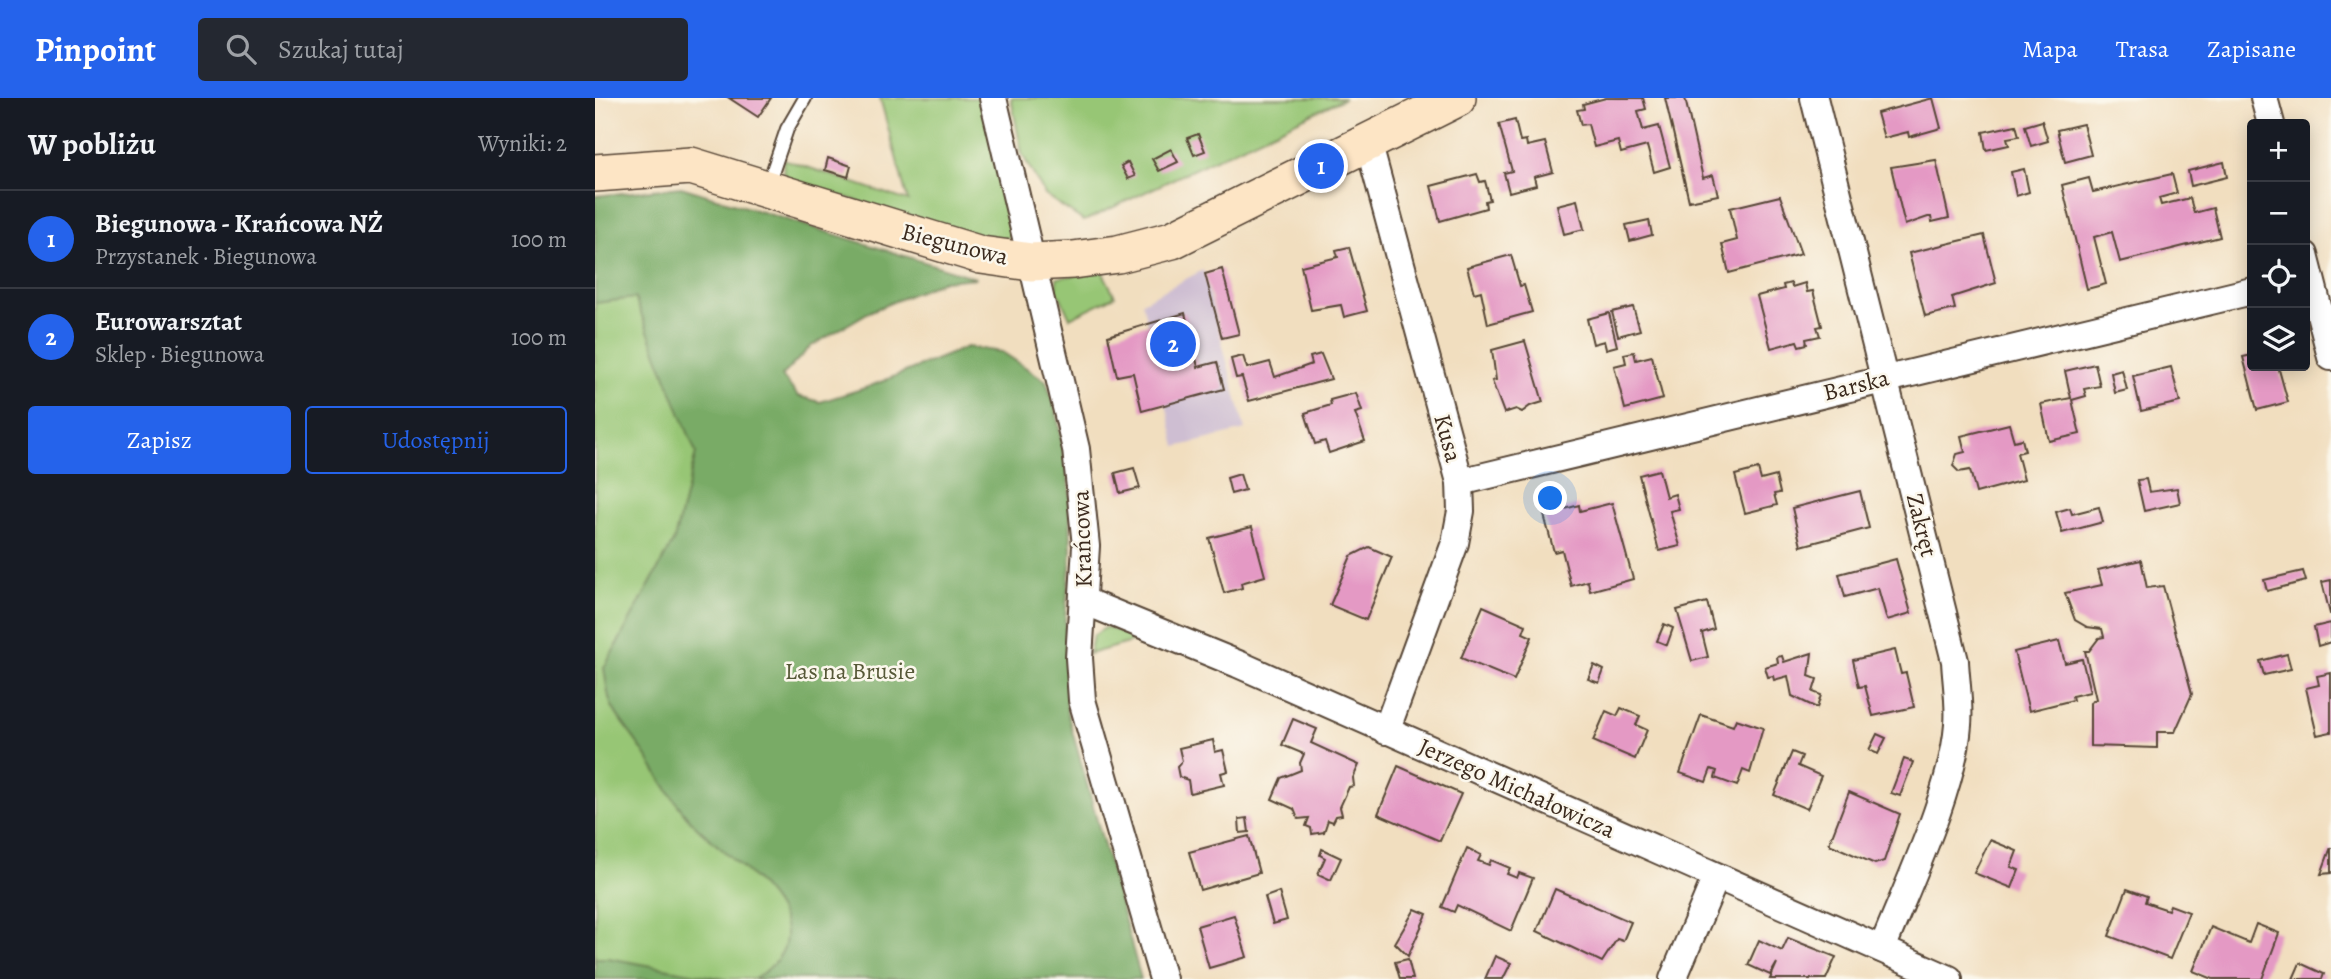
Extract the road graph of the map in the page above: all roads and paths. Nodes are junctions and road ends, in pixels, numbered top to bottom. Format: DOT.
graph roads {
  1 [pos="805,98"];
  2 [pos="993,98"];
  3 [pos="1457,98"];
  4 [pos="1814,98"];
  5 [pos="2264,98"];
  6 [pos="2269,119"];
  7 [pos="1368,142"];
  8 [pos="595,173"];
  9 [pos="767,188"];
  10 [pos="1031,261"];
  11 [pos="2313,271"];
  12 [pos="2247,292"];
  13 [pos="2331,356"];
  14 [pos="1886,378"];
  15 [pos="1460,482"];
  16 [pos="1084,601"];
  17 [pos="1386,731"];
  18 [pos="1716,877"];
  19 [pos="1882,949"];
  20 [pos="1163,979"];
  21 [pos="1673,979"];
  22 [pos="1949,979"];
  1 -- 9 [label="lane"];
  2 -- 10 [label="street, Krańcowa"];
  3 -- 7 [label="street, Biegunowa"];
  4 -- 14 [label="street, Zakręt"];
  5 -- 6 [label="street"];
  7 -- 10 [label="street, Biegunowa"];
  7 -- 15 [label="street, Kusa"];
  8 -- 9 [label="street, Biegunowa"];
  9 -- 10 [label="street, Biegunowa"];
  10 -- 16 [label="street, Krańcowa"];
  11 -- 13 [label="street"];
  12 -- 14 [label="street, Barska"];
  14 -- 15 [label="street, Barska"];
  14 -- 19 [label="street, Zakręt"];
  15 -- 17 [label="street, Kusa"];
  16 -- 17 [label="street, Jerzego Michałowicza"];
  16 -- 20 [label="street, Krańcowa"];
  17 -- 18 [label="street, Jerzego Michałowicza"];
  18 -- 19 [label="street, Jerzego Michałowicza"];
  18 -- 21 [label="street"];
  19 -- 22 [label="street, Jerzego Michałowicza"];
}
